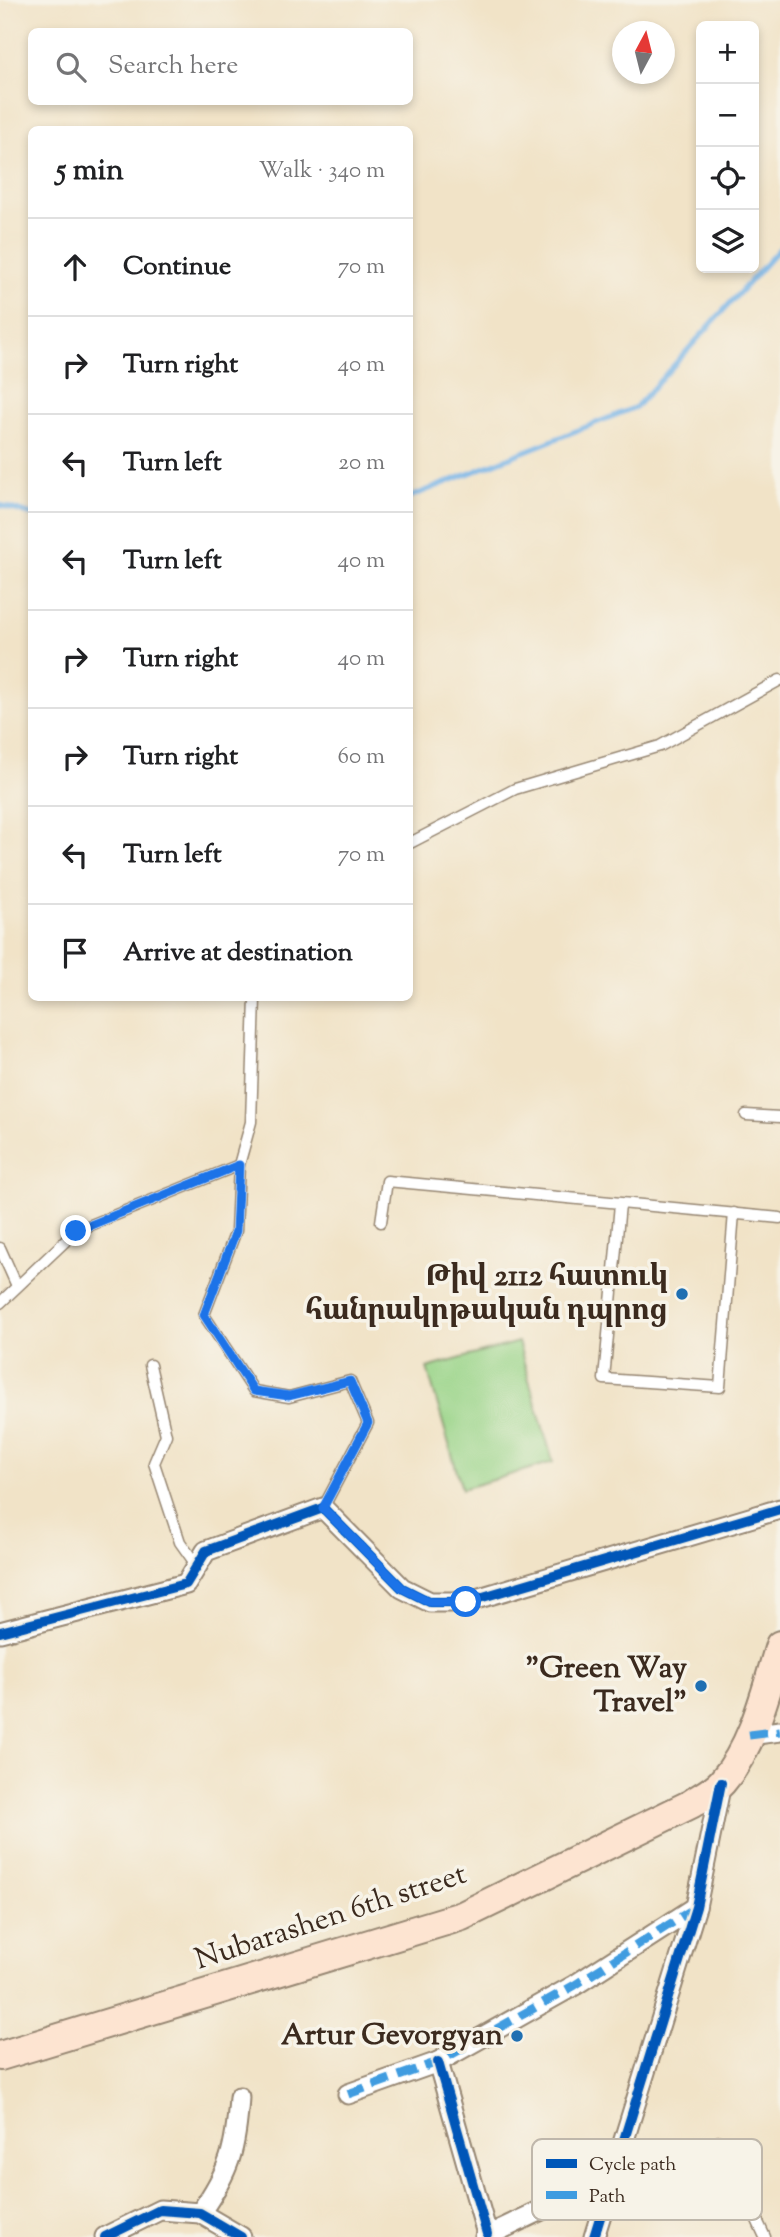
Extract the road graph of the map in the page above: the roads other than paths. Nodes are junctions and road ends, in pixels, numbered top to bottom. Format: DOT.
graph roads {
  1 [pos="780,680"];
  2 [pos="413,841"];
  3 [pos="255,1001"];
  4 [pos="746,1115"];
  5 [pos="780,1117"];
  6 [pos="239,1165"];
  7 [pos="620,1204"];
  8 [pos="734,1213"];
  9 [pos="780,1218"];
  10 [pos="381,1222"];
  11 [pos="0,1248"];
  12 [pos="17,1286"];
  13 [pos="0,1303"];
  14 [pos="150,1365"];
  15 [pos="323,1508"];
  16 [pos="780,1509"];
  17 [pos="197,1567"];
  18 [pos="0,1632"];
  19 [pos="780,1645"];
  20 [pos="780,1731"];
  21 [pos="749,1735"];
  22 [pos="721,1783"];
  23 [pos="696,1907"];
  24 [pos="0,2056"];
  25 [pos="438,2062"];
  26 [pos="348,2094"];
  27 [pos="239,2097"];
  28 [pos="623,2139"];
  29 [pos="200,2213"];
  30 [pos="532,2214"];
  31 [pos="599,2220"];
  32 [pos="757,2220"];
  33 [pos="486,2236"];
  34 [pos="105,2237"];
  35 [pos="241,2237"];
  36 [pos="594,2237"];
  37 [pos="765,2237"];
  1 -- 2 [label="lane"];
  3 -- 6 [label="lane"];
  4 -- 5 [label="lane"];
  6 -- 12 [label="lane"];
  6 -- 15 [label="lane"];
  7 -- 8 [label="lane"];
  7 -- 8 [label="lane"];
  7 -- 10 [label="lane"];
  8 -- 9 [label="lane"];
  11 -- 12 [label="lane"];
  12 -- 13 [label="lane"];
  14 -- 17 [label="lane"];
  15 -- 16 [label="street"];
  15 -- 17 [label="street"];
  17 -- 18 [label="street"];
  19 -- 21 [label="main road, Nubarashen 6th street"];
  20 -- 21 [label="street"];
  21 -- 22 [label="main road, Nubarashen 6th street"];
  22 -- 23 [label="street"];
  22 -- 24 [label="main road, Nubarashen 6th street"];
  23 -- 25 [label="street"];
  23 -- 28 [label="street"];
  25 -- 26 [label="street"];
  25 -- 33 [label="street"];
  27 -- 29 [label="street"];
  29 -- 34 [label="street"];
  29 -- 35 [label="street"];
  30 -- 33 [label="street"];
  31 -- 36 [label="street"];
  32 -- 37 [label="lane"];
}
